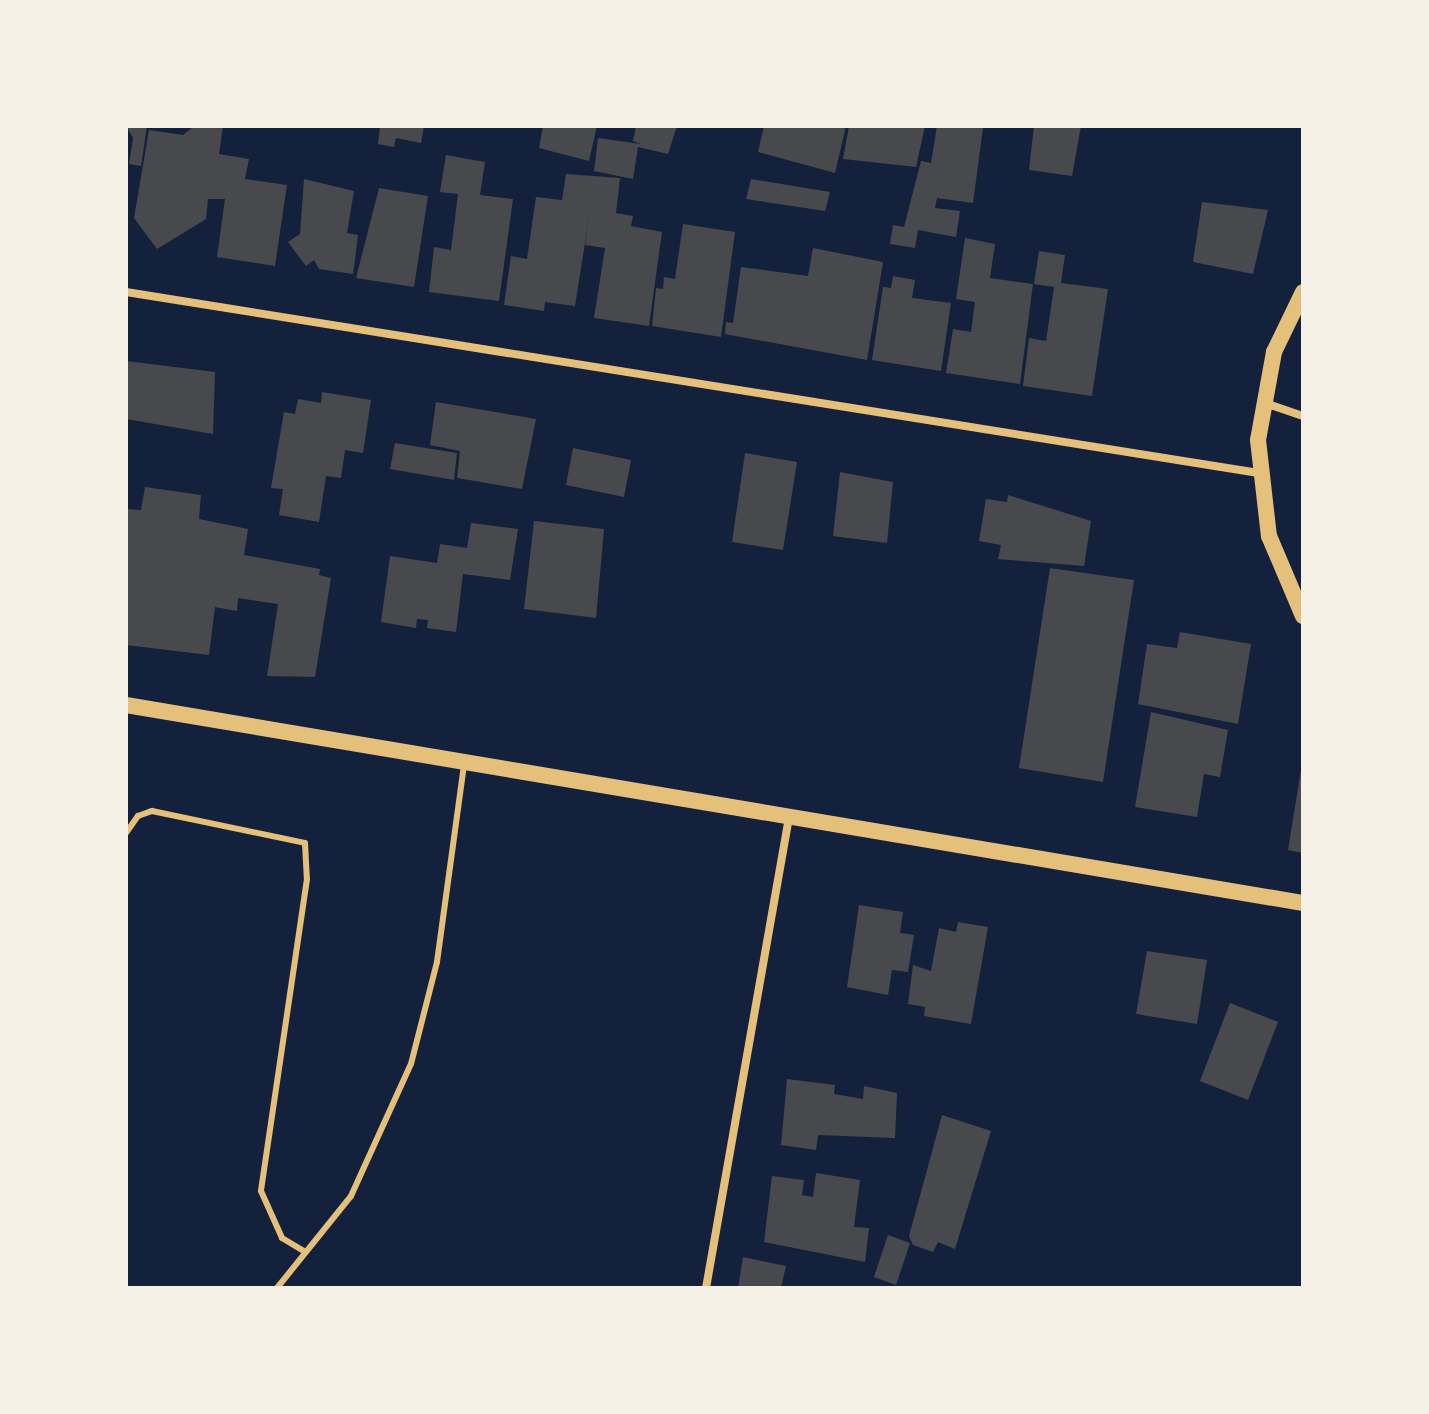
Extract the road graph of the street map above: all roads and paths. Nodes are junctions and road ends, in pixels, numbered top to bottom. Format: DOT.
graph roads {
  1 [pos="126,292"];
  2 [pos="1303,292"];
  3 [pos="1261,402"];
  4 [pos="1303,416"];
  5 [pos="1259,473"];
  6 [pos="1303,616"];
  7 [pos="126,705"];
  8 [pos="464,761"];
  9 [pos="789,816"];
  10 [pos="126,833"];
  11 [pos="1303,903"];
  12 [pos="305,1252"];
  13 [pos="277,1288"];
  14 [pos="706,1288"];
  1 -- 5 [label="street"];
  2 -- 3 [label="main road"];
  3 -- 4 [label="street"];
  3 -- 5 [label="main road"];
  5 -- 6 [label="main road"];
  7 -- 8 [label="main road"];
  8 -- 9 [label="main road"];
  8 -- 12 [label="lane"];
  9 -- 11 [label="main road"];
  9 -- 14 [label="street"];
  10 -- 12 [label="lane"];
  12 -- 13 [label="lane"];
}
